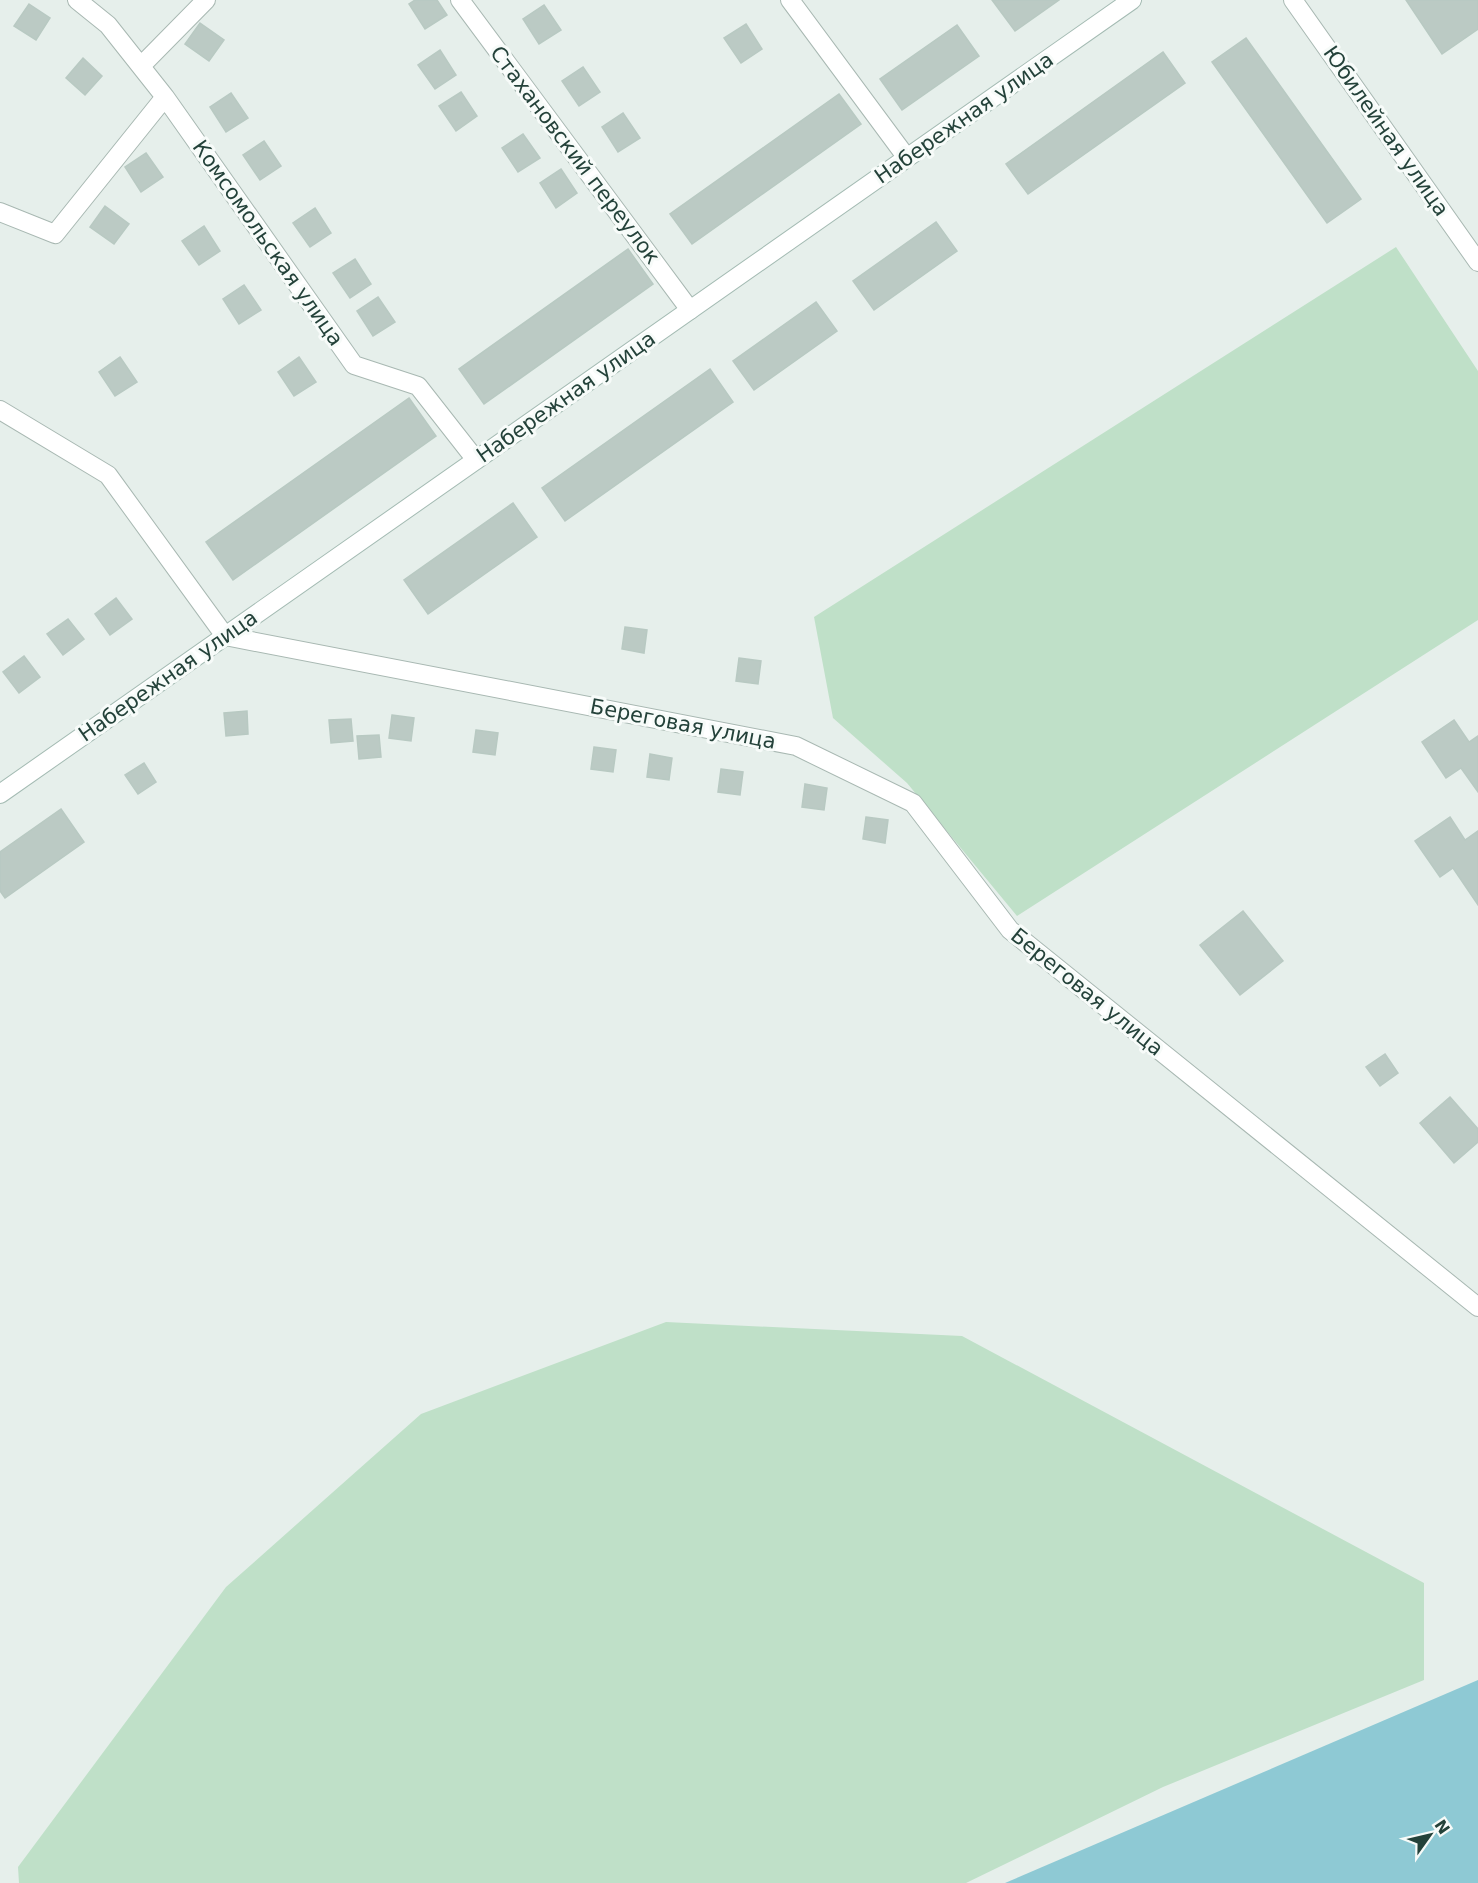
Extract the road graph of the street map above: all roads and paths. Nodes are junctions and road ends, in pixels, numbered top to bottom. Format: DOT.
graph roads {
  1 [pos="77,0"];
  2 [pos="206,0"];
  3 [pos="460,0"];
  4 [pos="790,0"];
  5 [pos="1132,0"];
  6 [pos="1293,0"];
  7 [pos="141,66"];
  8 [pos="165,97"];
  9 [pos="907,158"];
  10 [pos="0,212"];
  11 [pos="1478,262"];
  12 [pos="690,310"];
  13 [pos="0,410"];
  14 [pos="476,460"];
  15 [pos="225,636"];
  16 [pos="0,794"];
  17 [pos="1478,1307"];
  1 -- 7 [label="street, Комсомольская улица"];
  2 -- 7 [label="street"];
  3 -- 12 [label="street, Стахановский переулок"];
  4 -- 9 [label="street"];
  5 -- 9 [label="street, Набережная улица"];
  6 -- 11 [label="street, Юбилейная улица"];
  7 -- 8 [label="street, Комсомольская улица"];
  8 -- 10 [label="street"];
  8 -- 14 [label="street, Комсомольская улица"];
  9 -- 12 [label="street, Набережная улица"];
  12 -- 14 [label="street, Набережная улица"];
  13 -- 15 [label="street"];
  14 -- 15 [label="street, Набережная улица"];
  15 -- 16 [label="street, Набережная улица"];
  15 -- 17 [label="street, Береговая улица"];
}
